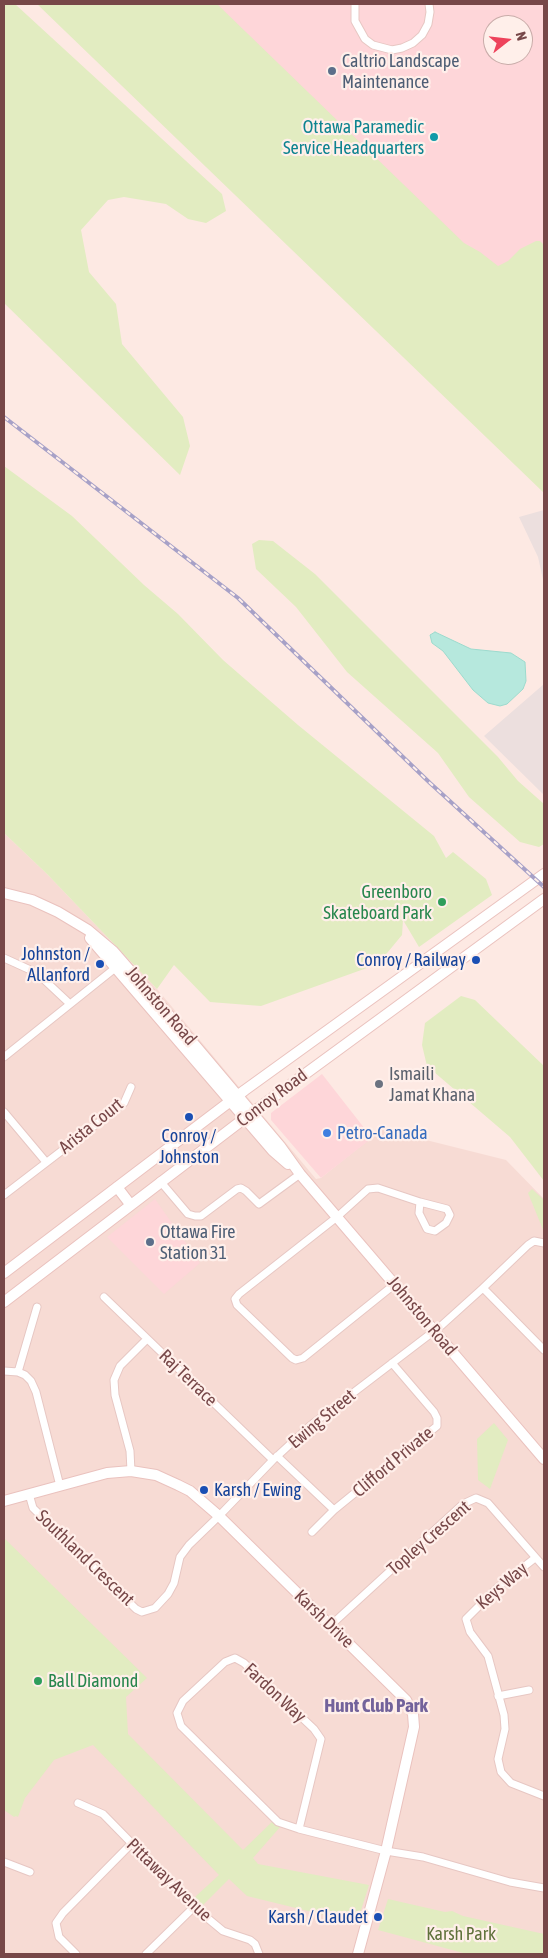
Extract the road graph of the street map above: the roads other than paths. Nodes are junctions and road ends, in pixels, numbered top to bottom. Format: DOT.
graph roads {
  1 [pos="355,4"];
  2 [pos="429,4"];
  3 [pos="544,874"];
  4 [pos="4,893"];
  5 [pos="544,899"];
  6 [pos="4,958"];
  7 [pos="119,965"];
  8 [pos="70,1004"];
  9 [pos="4,1057"];
  10 [pos="131,1087"];
  11 [pos="234,1098"];
  12 [pos="4,1112"];
  13 [pos="248,1116"];
  14 [pos="46,1162"];
  15 [pos="300,1174"];
  16 [pos="160,1181"];
  17 [pos="117,1187"];
  18 [pos="4,1195"];
  19 [pos="420,1202"];
  20 [pos="130,1204"];
  21 [pos="337,1217"];
  22 [pos="544,1243"];
  23 [pos="4,1273"];
  24 [pos="395,1284"];
  25 [pos="483,1288"];
  26 [pos="104,1297"];
  27 [pos="4,1302"];
  28 [pos="37,1307"];
  29 [pos="434,1330"];
  30 [pos="147,1339"];
  31 [pos="544,1350"];
  32 [pos="392,1363"];
  33 [pos="4,1371"];
  34 [pos="18,1372"];
  35 [pos="275,1458"];
  36 [pos="544,1459"];
  37 [pos="131,1471"];
  38 [pos="60,1486"];
  39 [pos="29,1494"];
  40 [pos="4,1501"];
  41 [pos="334,1510"];
  42 [pos="219,1516"];
  43 [pos="312,1532"];
  44 [pos="535,1558"];
  45 [pos="544,1568"];
  46 [pos="331,1625"];
  47 [pos="529,1690"];
  48 [pos="498,1696"];
  49 [pos="544,1796"];
  50 [pos="78,1803"];
  51 [pos="299,1829"];
  52 [pos="131,1844"];
  53 [pos="386,1851"];
  54 [pos="4,1862"];
  55 [pos="30,1872"];
  56 [pos="544,1888"];
  57 [pos="194,1907"];
  58 [pos="76,1954"];
  59 [pos="146,1954"];
  60 [pos="259,1954"];
  61 [pos="358,1954"];
  1 -- 2 [label="street"];
  3 -- 11 [label="street, Conroy Road"];
  4 -- 7 [label="street, Johnston Road"];
  5 -- 13 [label="street, Conroy Road"];
  6 -- 8 [label="street"];
  7 -- 8 [label="street"];
  7 -- 11 [label="street, Johnston Road"];
  8 -- 9 [label="street"];
  10 -- 14 [label="street, Arista Court"];
  11 -- 13 [label="street, Johnston Road"];
  11 -- 17 [label="street, Conroy Road"];
  12 -- 14 [label="street"];
  13 -- 15 [label="street, Johnston Road"];
  13 -- 16 [label="street, Conroy Road"];
  14 -- 18 [label="street, Arista Court"];
  15 -- 16 [label="street"];
  15 -- 21 [label="street, Johnston Road"];
  16 -- 20 [label="street, Conroy Road"];
  17 -- 20 [label="street"];
  17 -- 23 [label="street, Conroy Road"];
  19 -- 19 [label="street"];
  19 -- 21 [label="street"];
  20 -- 27 [label="street, Conroy Road"];
  21 -- 24 [label="street, Johnston Road"];
  21 -- 24 [label="street"];
  22 -- 25 [label="street, Ewing Street"];
  24 -- 29 [label="street, Johnston Road"];
  25 -- 29 [label="street, Ewing Street"];
  25 -- 31 [label="street"];
  26 -- 30 [label="street, Raj Terrace"];
  28 -- 34 [label="street"];
  29 -- 32 [label="street, Ewing Street"];
  29 -- 36 [label="street, Johnston Road"];
  30 -- 35 [label="street, Raj Terrace"];
  30 -- 37 [label="street"];
  32 -- 35 [label="street, Ewing Street"];
  32 -- 41 [label="street, Clifford Private"];
  33 -- 34 [label="street"];
  34 -- 38 [label="street"];
  35 -- 41 [label="street, Raj Terrace"];
  35 -- 42 [label="street, Ewing Street"];
  37 -- 38 [label="street, Karsh Drive"];
  37 -- 42 [label="street, Karsh Drive"];
  38 -- 39 [label="street, Karsh Drive"];
  39 -- 40 [label="street, Karsh Drive"];
  39 -- 42 [label="street, Southland Crescent"];
  41 -- 43 [label="street, Clifford Private"];
  42 -- 46 [label="street, Karsh Drive"];
  44 -- 45 [label="street, Topley Crescent"];
  44 -- 46 [label="street, Topley Crescent"];
  44 -- 48 [label="street, Keys Way"];
  46 -- 53 [label="street, Karsh Drive"];
  47 -- 48 [label="street"];
  48 -- 49 [label="street, Keys Way"];
  50 -- 52 [label="street, Pittaway Avenue"];
  51 -- 51 [label="street, Fardon Way"];
  51 -- 53 [label="street, Fardon Way"];
  52 -- 57 [label="street, Pittaway Avenue"];
  52 -- 58 [label="street"];
  53 -- 56 [label="street"];
  53 -- 61 [label="street, Karsh Drive"];
  54 -- 55 [label="street"];
  57 -- 59 [label="street"];
  57 -- 60 [label="street, Pittaway Avenue"];
}
